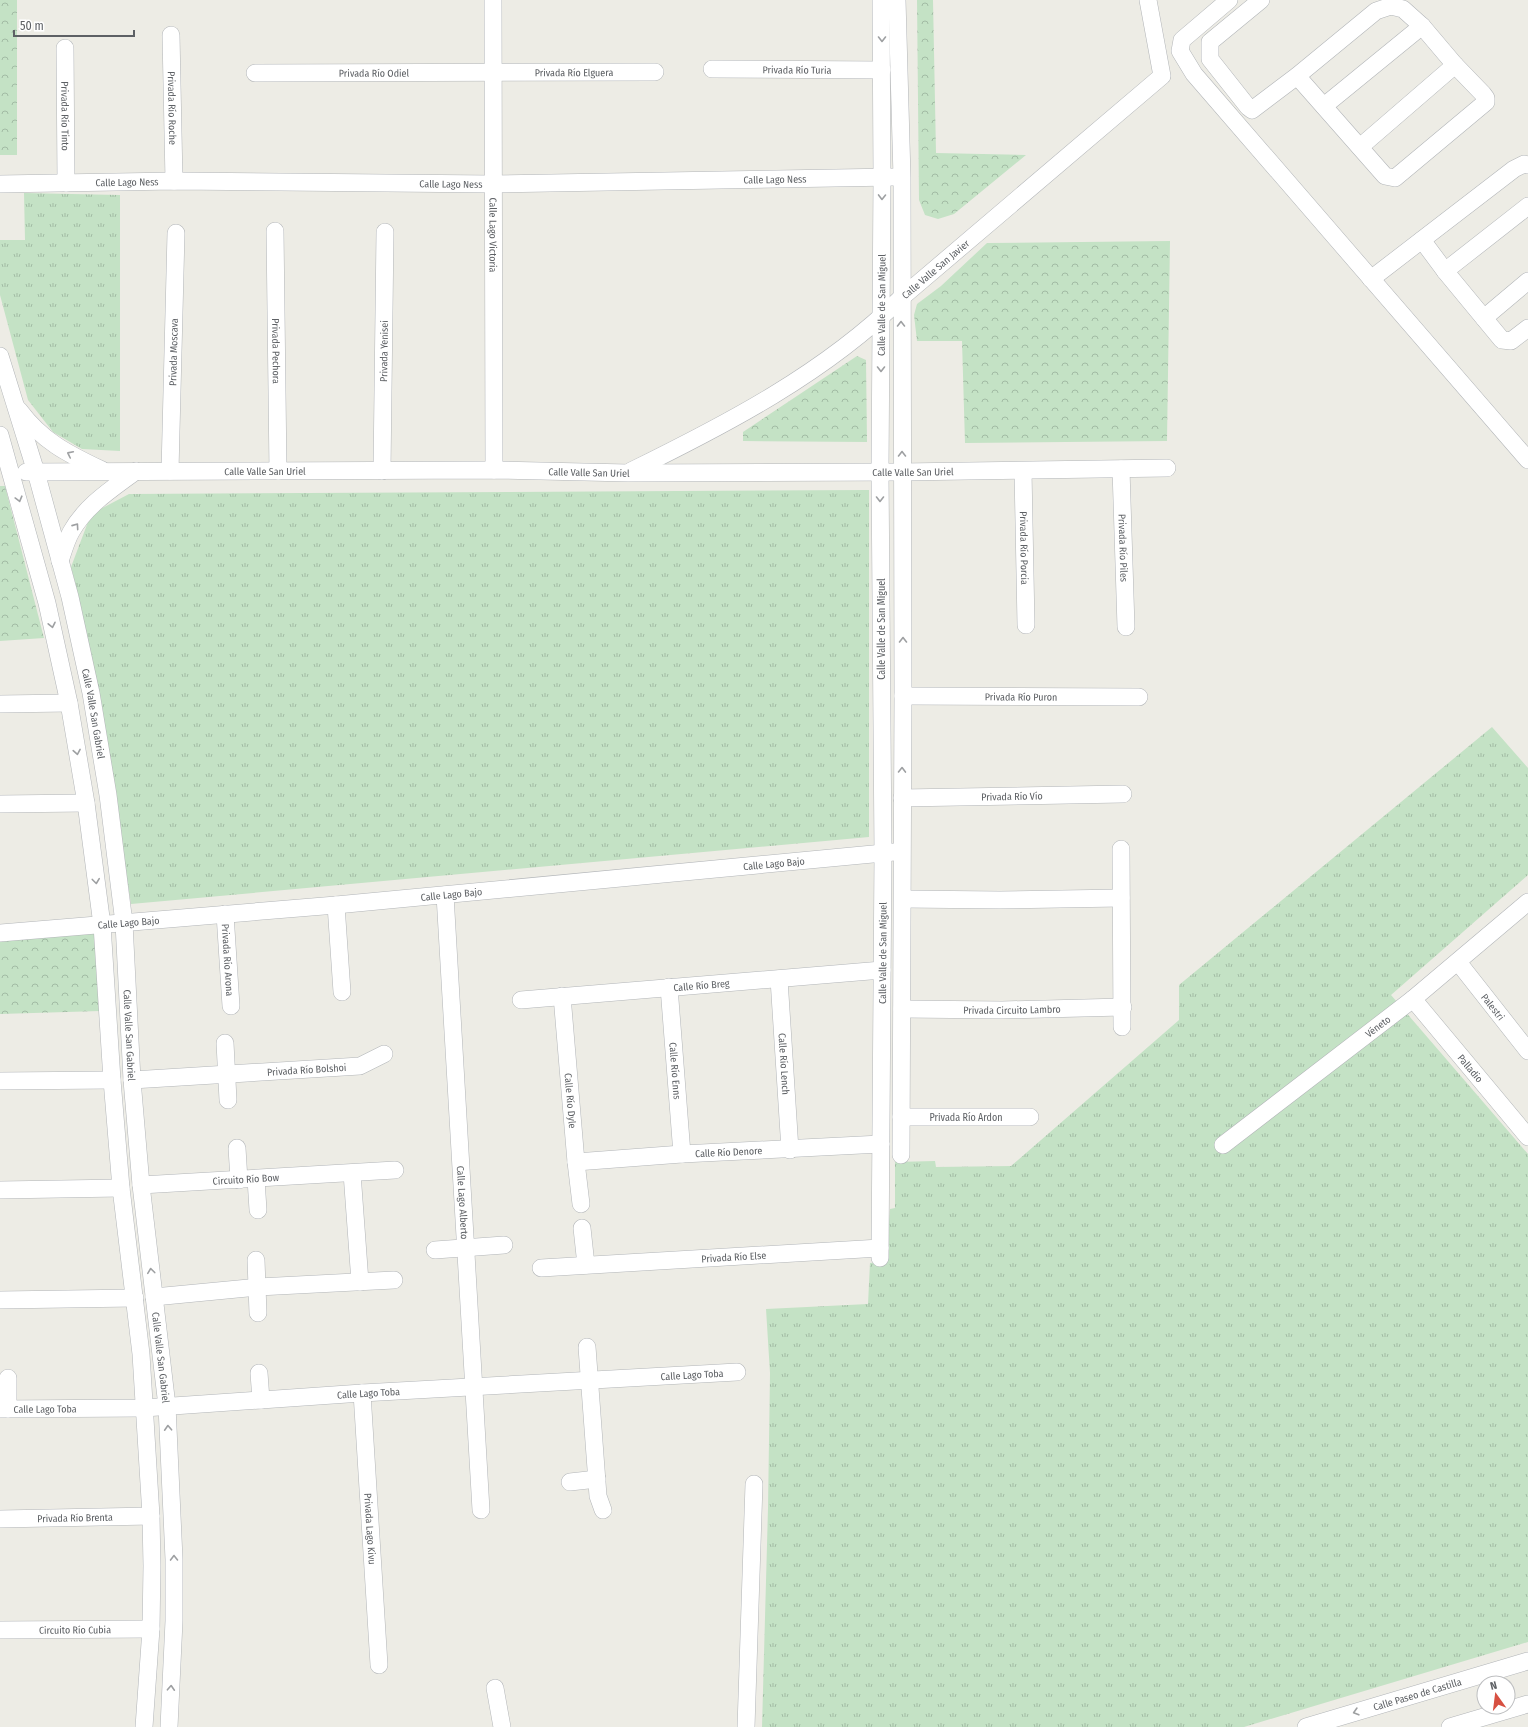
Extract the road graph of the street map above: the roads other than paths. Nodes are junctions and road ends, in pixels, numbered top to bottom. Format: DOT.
graph roads {
  1 [pos="493,0"];
  2 [pos="881,0"];
  3 [pos="897,0"];
  4 [pos="1148,0"];
  5 [pos="1229,0"];
  6 [pos="1261,0"];
  7 [pos="1422,26"];
  8 [pos="171,35"];
  9 [pos="65,48"];
  10 [pos="1455,65"];
  11 [pos="712,69"];
  12 [pos="882,70"];
  13 [pos="493,72"];
  14 [pos="654,72"];
  15 [pos="255,73"];
  16 [pos="1297,76"];
  17 [pos="1324,106"];
  18 [pos="1360,147"];
  19 [pos="1528,165"];
  20 [pos="902,177"];
  21 [pos="882,178"];
  22 [pos="174,181"];
  23 [pos="66,183"];
  24 [pos="0,184"];
  25 [pos="492,184"];
  26 [pos="1528,206"];
  27 [pos="275,231"];
  28 [pos="385,232"];
  29 [pos="176,233"];
  30 [pos="1422,240"];
  31 [pos="1445,271"];
  32 [pos="1371,279"];
  33 [pos="1528,281"];
  34 [pos="901,298"];
  35 [pos="881,318"];
  36 [pos="1484,318"];
  37 [pos="1528,328"];
  38 [pos="0,356"];
  39 [pos="13,401"];
  40 [pos="0,435"];
  41 [pos="1528,460"];
  42 [pos="1168,468"];
  43 [pos="1121,469"];
  44 [pos="494,470"];
  45 [pos="136,471"];
  46 [pos="170,471"];
  47 [pos="278,471"];
  48 [pos="382,471"];
  49 [pos="1023,471"];
  50 [pos="6,472"];
  51 [pos="36,472"];
  52 [pos="106,472"];
  53 [pos="880,472"];
  54 [pos="902,472"];
  55 [pos="628,473"];
  56 [pos="60,561"];
  57 [pos="1026,625"];
  58 [pos="1126,627"];
  59 [pos="903,696"];
  60 [pos="1139,697"];
  61 [pos="69,703"];
  62 [pos="0,704"];
  63 [pos="1123,794"];
  64 [pos="902,798"];
  65 [pos="86,803"];
  66 [pos="0,804"];
  67 [pos="1121,849"];
  68 [pos="903,851"];
  69 [pos="883,854"];
  70 [pos="445,895"];
  71 [pos="1121,898"];
  72 [pos="903,899"];
  73 [pos="1528,902"];
  74 [pos="336,905"];
  75 [pos="226,914"];
  76 [pos="124,923"];
  77 [pos="102,925"];
  78 [pos="0,933"];
  79 [pos="1458,962"];
  80 [pos="882,970"];
  81 [pos="779,978"];
  82 [pos="669,987"];
  83 [pos="342,992"];
  84 [pos="562,996"];
  85 [pos="1413,999"];
  86 [pos="521,1000"];
  87 [pos="231,1006"];
  88 [pos="1123,1007"];
  89 [pos="902,1009"];
  90 [pos="1122,1027"];
  91 [pos="225,1043"];
  92 [pos="1528,1051"];
  93 [pos="384,1054"];
  94 [pos="226,1074"];
  95 [pos="112,1080"];
  96 [pos="132,1080"];
  97 [pos="0,1081"];
  98 [pos="228,1100"];
  99 [pos="901,1117"];
  100 [pos="1030,1117"];
  101 [pos="1528,1137"];
  102 [pos="881,1144"];
  103 [pos="1223,1145"];
  104 [pos="237,1148"];
  105 [pos="790,1150"];
  106 [pos="682,1154"];
  107 [pos="901,1155"];
  108 [pos="576,1162"];
  109 [pos="395,1170"];
  110 [pos="352,1173"];
  111 [pos="256,1179"];
  112 [pos="239,1180"];
  113 [pos="141,1185"];
  114 [pos="121,1188"];
  115 [pos="0,1190"];
  116 [pos="581,1204"];
  117 [pos="258,1210"];
  118 [pos="582,1228"];
  119 [pos="504,1245"];
  120 [pos="466,1247"];
  121 [pos="435,1250"];
  122 [pos="880,1253"];
  123 [pos="256,1260"];
  124 [pos="586,1265"];
  125 [pos="541,1268"];
  126 [pos="394,1280"];
  127 [pos="360,1282"];
  128 [pos="258,1287"];
  129 [pos="154,1297"];
  130 [pos="135,1298"];
  131 [pos="0,1300"];
  132 [pos="258,1313"];
  133 [pos="587,1347"];
  134 [pos="737,1372"];
  135 [pos="259,1373"];
  136 [pos="8,1378"];
  137 [pos="590,1380"];
  138 [pos="475,1387"];
  139 [pos="362,1393"];
  140 [pos="261,1400"];
  141 [pos="167,1406"];
  142 [pos="144,1408"];
  143 [pos="4,1409"];
  144 [pos="597,1479"];
  145 [pos="570,1482"];
  146 [pos="754,1484"];
  147 [pos="481,1510"];
  148 [pos="603,1510"];
  149 [pos="151,1516"];
  150 [pos="0,1519"];
  151 [pos="151,1629"];
  152 [pos="0,1630"];
  153 [pos="1528,1661"];
  154 [pos="379,1665"];
  155 [pos="495,1688"];
  156 [pos="1528,1704"];
  157 [pos="144,1727"];
  158 [pos="169,1727"];
  159 [pos="502,1727"];
  160 [pos="746,1727"];
  161 [pos="1306,1727"];
  162 [pos="1450,1727"];
  1 -- 13 [label="street, Calle Lago Victoria"];
  2 -- 12 [label="street, Calle Valle de San Miguel, one-way"];
  3 -- 20 [label="street, Calle Valle de San Miguel"];
  4 -- 34 [label="street, Calle Valle San Javier"];
  5 -- 32 [label="street"];
  6 -- 16 [label="street"];
  7 -- 10 [label="street"];
  7 -- 16 [label="street"];
  7 -- 17 [label="street"];
  8 -- 22 [label="street, Privada Río Roche"];
  9 -- 23 [label="street, Privada Río Tinto"];
  10 -- 18 [label="street"];
  10 -- 18 [label="street"];
  11 -- 12 [label="street, Privada Río Turia"];
  12 -- 21 [label="street, Calle Valle de San Miguel"];
  13 -- 14 [label="street, Privada Río Elguera"];
  13 -- 15 [label="street, Privada Río Odiel"];
  13 -- 25 [label="street, Calle Lago Victoria"];
  16 -- 17 [label="street"];
  17 -- 18 [label="street"];
  19 -- 30 [label="street"];
  20 -- 21 [label="street, Calle Lago Ness"];
  20 -- 34 [label="street, Calle Valle de San Miguel"];
  21 -- 25 [label="street, Calle Lago Ness"];
  21 -- 35 [label="street, Calle Valle de San Miguel, one-way"];
  22 -- 23 [label="street, Calle Lago Ness"];
  22 -- 25 [label="street, Calle Lago Ness"];
  23 -- 24 [label="street, Calle Lago Ness"];
  25 -- 44 [label="street, Calle Lago Victoria"];
  26 -- 31 [label="street"];
  27 -- 47 [label="street, Privada Pechora"];
  28 -- 48 [label="street, Privada Yenisei"];
  29 -- 46 [label="street, Privada Moscava"];
  30 -- 31 [label="street"];
  30 -- 32 [label="street"];
  31 -- 36 [label="street"];
  32 -- 41 [label="street"];
  33 -- 36 [label="street"];
  34 -- 35 [label="street, Calle Valle San Javier"];
  54 -- 34 [label="street, Calle Valle de San Miguel, one-way"];
  35 -- 53 [label="street, Calle Valle de San Miguel, one-way"];
  35 -- 55 [label="street, Calle Valle San Javier"];
  36 -- 37 [label="street"];
  38 -- 39 [label="street, Calle Valle San Gabriel"];
  39 -- 51 [label="street, Calle Valle San Gabriel"];
  52 -- 39 [label="street, one-way"];
  40 -- 50 [label="street, Calle Valle San Gabriel"];
  42 -- 43 [label="street, Calle Valle San Uriel"];
  43 -- 49 [label="street, Calle Valle San Uriel"];
  43 -- 58 [label="street, Privada Río Piles"];
  44 -- 48 [label="street, Calle Valle San Uriel"];
  44 -- 55 [label="street, Calle Valle San Uriel"];
  45 -- 46 [label="street, Calle Valle San Uriel"];
  45 -- 52 [label="street, Calle Valle San Uriel"];
  56 -- 45 [label="street, one-way"];
  46 -- 47 [label="street, Calle Valle San Uriel"];
  47 -- 48 [label="street, Calle Valle San Uriel"];
  49 -- 54 [label="street, Calle Valle San Uriel"];
  49 -- 57 [label="street, Privada Río Porcia"];
  50 -- 51 [label="street, Calle Valle San Uriel"];
  50 -- 61 [label="street, Calle Valle San Gabriel, one-way"];
  51 -- 52 [label="street, Calle Valle San Uriel"];
  51 -- 56 [label="street, Calle Valle San Gabriel"];
  53 -- 54 [label="street, Calle Valle San Uriel"];
  53 -- 55 [label="street, Calle Valle San Uriel"];
  53 -- 69 [label="street, Calle Valle de San Miguel, one-way"];
  59 -- 54 [label="street, Calle Valle de San Miguel, one-way"];
  56 -- 76 [label="street, Calle Valle San Gabriel"];
  59 -- 60 [label="street, Privada Río Puron"];
  64 -- 59 [label="street, Calle Valle de San Miguel, one-way"];
  61 -- 62 [label="street"];
  61 -- 65 [label="street, Calle Valle San Gabriel, one-way"];
  63 -- 64 [label="street, Privada Río Vío"];
  64 -- 68 [label="street, Calle Valle de San Miguel"];
  65 -- 66 [label="street"];
  65 -- 77 [label="street, Calle Valle San Gabriel, one-way"];
  67 -- 71 [label="street"];
  68 -- 69 [label="street, Calle Lago Bajo"];
  68 -- 72 [label="street, Calle Valle de San Miguel"];
  69 -- 70 [label="street, Calle Lago Bajo"];
  69 -- 80 [label="street, Calle Valle de San Miguel"];
  70 -- 74 [label="street, Calle Lago Bajo"];
  70 -- 120 [label="street, Calle Lago Alberto"];
  71 -- 72 [label="street"];
  71 -- 88 [label="street"];
  72 -- 89 [label="street, Calle Valle de San Miguel"];
  73 -- 79 [label="street, Véneto"];
  74 -- 75 [label="street, Calle Lago Bajo"];
  74 -- 83 [label="street"];
  75 -- 76 [label="street, Calle Lago Bajo"];
  75 -- 87 [label="street, Privada Río Arona"];
  76 -- 77 [label="street, Calle Lago Bajo"];
  76 -- 96 [label="street, Calle Valle San Gabriel"];
  77 -- 78 [label="street, Calle Lago Bajo"];
  77 -- 95 [label="street, Calle Valle San Gabriel"];
  79 -- 85 [label="street, Véneto"];
  79 -- 92 [label="street, Palestri"];
  80 -- 81 [label="street, Calle Río Breg"];
  80 -- 102 [label="street, Calle Valle de San Miguel"];
  81 -- 82 [label="street, Calle Río Breg"];
  81 -- 105 [label="street, Calle Río Lench"];
  82 -- 84 [label="street, Calle Río Breg"];
  82 -- 106 [label="street, Calle Río Enns"];
  84 -- 86 [label="street, Calle Río Breg"];
  84 -- 108 [label="street, Calle Río Dyle"];
  85 -- 101 [label="street, Palladio"];
  85 -- 103 [label="street, Véneto"];
  88 -- 89 [label="street, Privada Circuito Lambro"];
  88 -- 90 [label="street"];
  89 -- 99 [label="street, Calle Valle de San Miguel"];
  91 -- 94 [label="street"];
  93 -- 94 [label="street, Privada Río Bolshoi"];
  94 -- 96 [label="street, Privada Río Bolshoi"];
  94 -- 98 [label="street"];
  95 -- 97 [label="street"];
  95 -- 114 [label="street, Calle Valle San Gabriel"];
  96 -- 113 [label="street, Calle Valle San Gabriel"];
  99 -- 100 [label="street, Privada Río Ardon"];
  99 -- 107 [label="street, Calle Valle de San Miguel"];
  102 -- 105 [label="street, Calle Río Denore"];
  102 -- 122 [label="street, Calle Valle de San Miguel"];
  104 -- 112 [label="street"];
  105 -- 106 [label="street, Calle Río Denore"];
  106 -- 108 [label="street, Calle Río Denore"];
  108 -- 116 [label="street, Calle Río Dyle"];
  109 -- 110 [label="street, Circuito Río Bow"];
  110 -- 111 [label="street, Circuito Río Bow"];
  110 -- 127 [label="street"];
  111 -- 112 [label="street, Circuito Río Bow"];
  111 -- 117 [label="street"];
  112 -- 113 [label="street, Circuito Río Bow"];
  129 -- 113 [label="street, Calle Valle San Gabriel, one-way"];
  114 -- 115 [label="street"];
  114 -- 130 [label="street, Calle Valle San Gabriel"];
  118 -- 124 [label="street"];
  119 -- 120 [label="street"];
  120 -- 121 [label="street"];
  120 -- 138 [label="street, Calle Lago Alberto"];
  122 -- 124 [label="street, Privada Río Else"];
  123 -- 128 [label="street"];
  124 -- 125 [label="street, Privada Río Else"];
  126 -- 127 [label="street"];
  127 -- 128 [label="street"];
  128 -- 129 [label="street"];
  128 -- 132 [label="street"];
  129 -- 141 [label="street, Calle Valle San Gabriel"];
  130 -- 131 [label="street"];
  130 -- 142 [label="street, Calle Valle San Gabriel"];
  133 -- 137 [label="street"];
  134 -- 137 [label="street, Calle Lago Toba"];
  135 -- 140 [label="street"];
  136 -- 143 [label="street"];
  137 -- 138 [label="street, Calle Lago Toba"];
  137 -- 144 [label="street"];
  138 -- 139 [label="street, Calle Lago Toba"];
  138 -- 147 [label="street, Calle Lago Alberto"];
  139 -- 140 [label="street, Calle Lago Toba"];
  139 -- 154 [label="street, Privada Lago Kivu"];
  140 -- 141 [label="street, Calle Lago Toba"];
  141 -- 142 [label="street, Calle Lago Toba"];
  158 -- 141 [label="street, Calle Valle San Gabriel, one-way"];
  142 -- 143 [label="street, Calle Lago Toba"];
  142 -- 149 [label="street, Calle Valle San Gabriel"];
  144 -- 145 [label="street"];
  144 -- 148 [label="street"];
  146 -- 160 [label="street"];
  149 -- 150 [label="street, Privada Río Brenta"];
  149 -- 151 [label="street, Calle Valle San Gabriel"];
  151 -- 152 [label="street, Circuito Río Cubia"];
  151 -- 157 [label="street, Calle Valle San Gabriel"];
  153 -- 161 [label="street, Calle Paseo de Castilla, one-way"];
  155 -- 159 [label="street"];
  156 -- 162 [label="street"];
}
